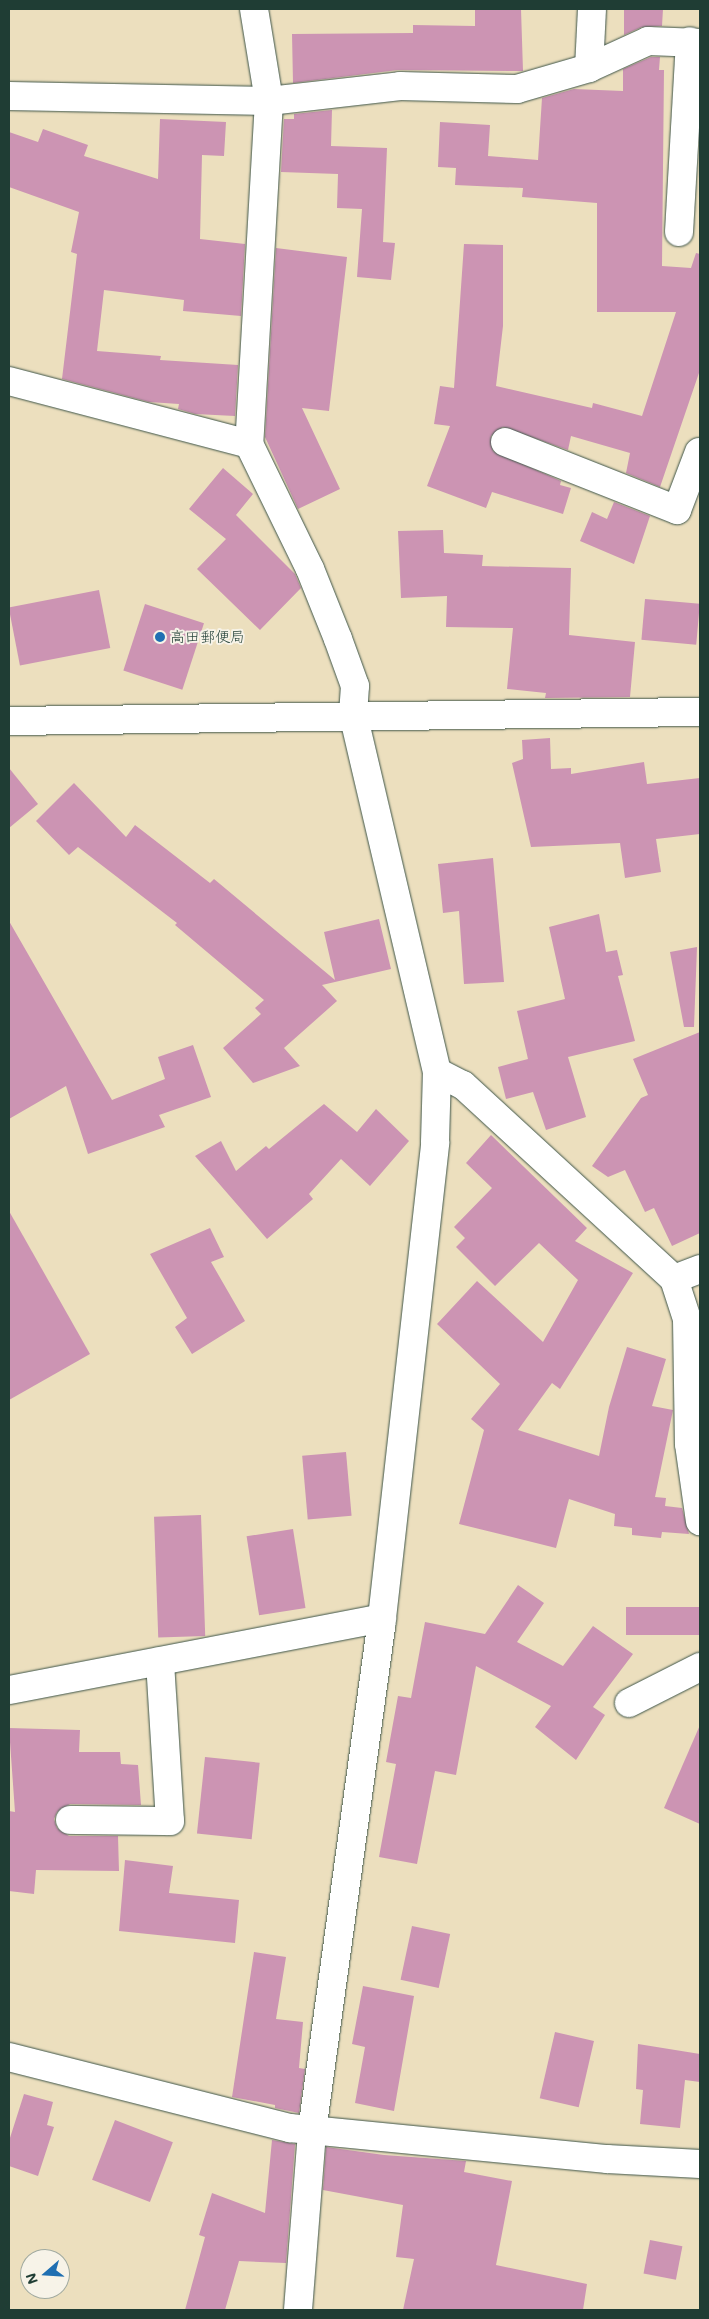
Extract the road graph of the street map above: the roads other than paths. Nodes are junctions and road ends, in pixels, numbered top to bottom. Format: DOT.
graph roads {
  1 [pos="254,9"];
  2 [pos="592,9"];
  3 [pos="695,42"];
  4 [pos="588,68"];
  5 [pos="9,96"];
  6 [pos="269,101"];
  7 [pos="679,232"];
  8 [pos="9,381"];
  9 [pos="505,442"];
  10 [pos="249,444"];
  11 [pos="700,451"];
  12 [pos="700,712"];
  13 [pos="353,715"];
  14 [pos="9,721"];
  15 [pos="438,1072"];
  16 [pos="700,1270"];
  17 [pos="674,1279"];
  18 [pos="700,1521"];
  19 [pos="382,1618"];
  20 [pos="160,1661"];
  21 [pos="700,1667"];
  22 [pos="9,1690"];
  23 [pos="629,1703"];
  24 [pos="70,1820"];
  25 [pos="9,2057"];
  26 [pos="312,2131"];
  27 [pos="700,2164"];
  28 [pos="298,2310"];
  1 -- 6 [label="street"];
  2 -- 4 [label="street"];
  3 -- 4 [label="street"];
  3 -- 7 [label="street"];
  4 -- 6 [label="street"];
  5 -- 6 [label="street"];
  6 -- 10 [label="street"];
  8 -- 10 [label="street"];
  9 -- 11 [label="street"];
  10 -- 13 [label="street"];
  12 -- 13 [label="street"];
  13 -- 14 [label="street"];
  13 -- 15 [label="street"];
  15 -- 17 [label="street"];
  15 -- 19 [label="street"];
  16 -- 17 [label="street"];
  17 -- 18 [label="street"];
  19 -- 20 [label="street"];
  19 -- 26 [label="street"];
  20 -- 22 [label="street"];
  20 -- 24 [label="street"];
  21 -- 23 [label="street"];
  25 -- 26 [label="street"];
  26 -- 27 [label="street"];
  26 -- 28 [label="street"];
}
